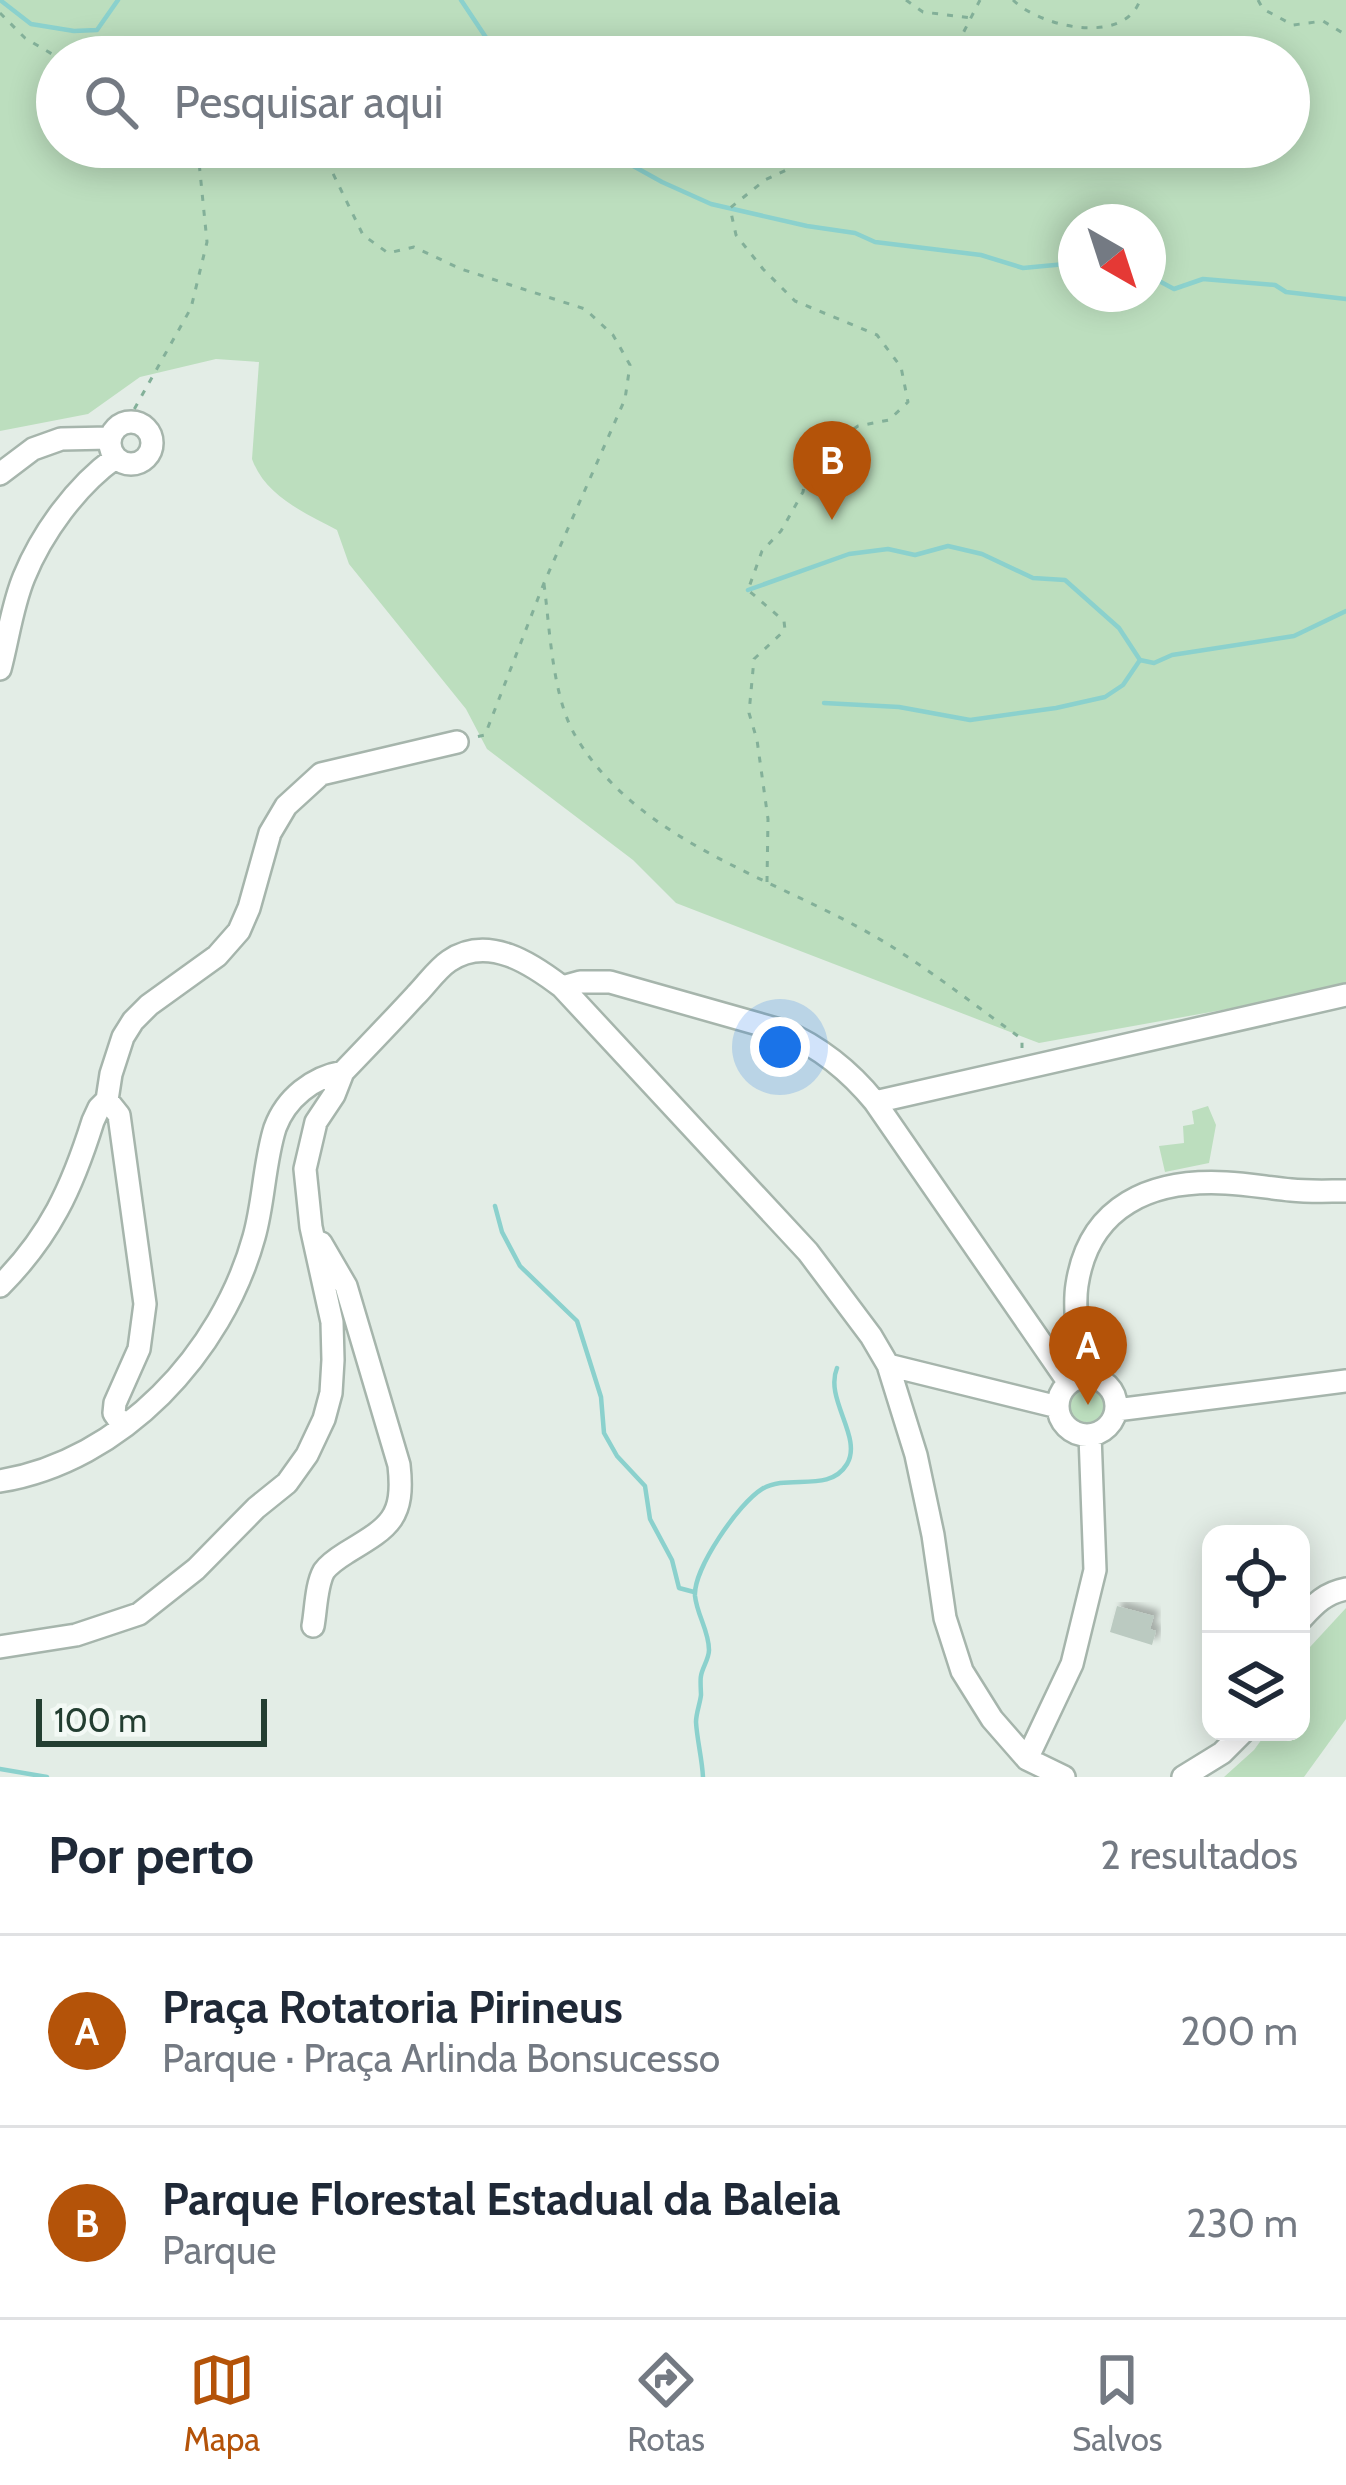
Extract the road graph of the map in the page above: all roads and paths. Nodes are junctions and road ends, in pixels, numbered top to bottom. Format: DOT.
graph roads {
  1 [pos="906,0"];
  2 [pos="980,0"];
  3 [pos="1013,0"];
  4 [pos="1140,0"];
  5 [pos="1258,0"];
  6 [pos="0,13"];
  7 [pos="972,18"];
  8 [pos="1346,35"];
  9 [pos="961,36"];
  10 [pos="36,45"];
  11 [pos="200,168"];
  12 [pos="330,168"];
  13 [pos="791,168"];
  14 [pos="117,439"];
  15 [pos="0,474"];
  16 [pos="544,583"];
  17 [pos="0,669"];
  18 [pos="457,742"];
  19 [pos="767,882"];
  20 [pos="562,987"];
  21 [pos="1346,995"];
  22 [pos="1023,1068"];
  23 [pos="343,1072"];
  24 [pos="106,1100"];
  25 [pos="874,1102"];
  26 [pos="1346,1191"];
  27 [pos="310,1227"];
  28 [pos="0,1286"];
  29 [pos="888,1365"];
  30 [pos="1075,1380"];
  31 [pos="1346,1381"];
  32 [pos="1058,1407"];
  33 [pos="1116,1410"];
  34 [pos="123,1426"];
  35 [pos="1090,1435"];
  36 [pos="0,1481"];
  37 [pos="1346,1588"];
  38 [pos="1310,1610"];
  39 [pos="313,1626"];
  40 [pos="0,1647"];
  41 [pos="1234,1741"];
  42 [pos="1027,1760"];
  43 [pos="1064,1777"];
  44 [pos="1183,1777"];
  1 -- 7 [label="path"];
  2 -- 7 [label="path"];
  3 -- 4 [label="path"];
  5 -- 8 [label="path"];
  6 -- 10 [label="path"];
  7 -- 9 [label="path"];
  11 -- 14 [label="path"];
  12 -- 16 [label="path"];
  13 -- 19 [label="path"];
  14 -- 15 [label="street"];
  14 -- 17 [label="street"];
  16 -- 18 [label="path"];
  16 -- 19 [label="path"];
  18 -- 24 [label="street"];
  19 -- 22 [label="path"];
  20 -- 23 [label="street"];
  20 -- 25 [label="street"];
  20 -- 29 [label="street"];
  21 -- 22 [label="street"];
  22 -- 25 [label="street"];
  23 -- 27 [label="street"];
  23 -- 34 [label="street"];
  24 -- 28 [label="street"];
  24 -- 34 [label="street"];
  25 -- 30 [label="street"];
  26 -- 30 [label="street"];
  27 -- 39 [label="street"];
  27 -- 40 [label="street"];
  29 -- 32 [label="street"];
  29 -- 42 [label="street"];
  30 -- 32 [label="street"];
  30 -- 33 [label="street"];
  31 -- 33 [label="street"];
  32 -- 35 [label="street"];
  33 -- 35 [label="street"];
  34 -- 36 [label="street"];
  35 -- 42 [label="street"];
  37 -- 38 [label="street"];
  41 -- 44 [label="street"];
  42 -- 43 [label="street"];
}
